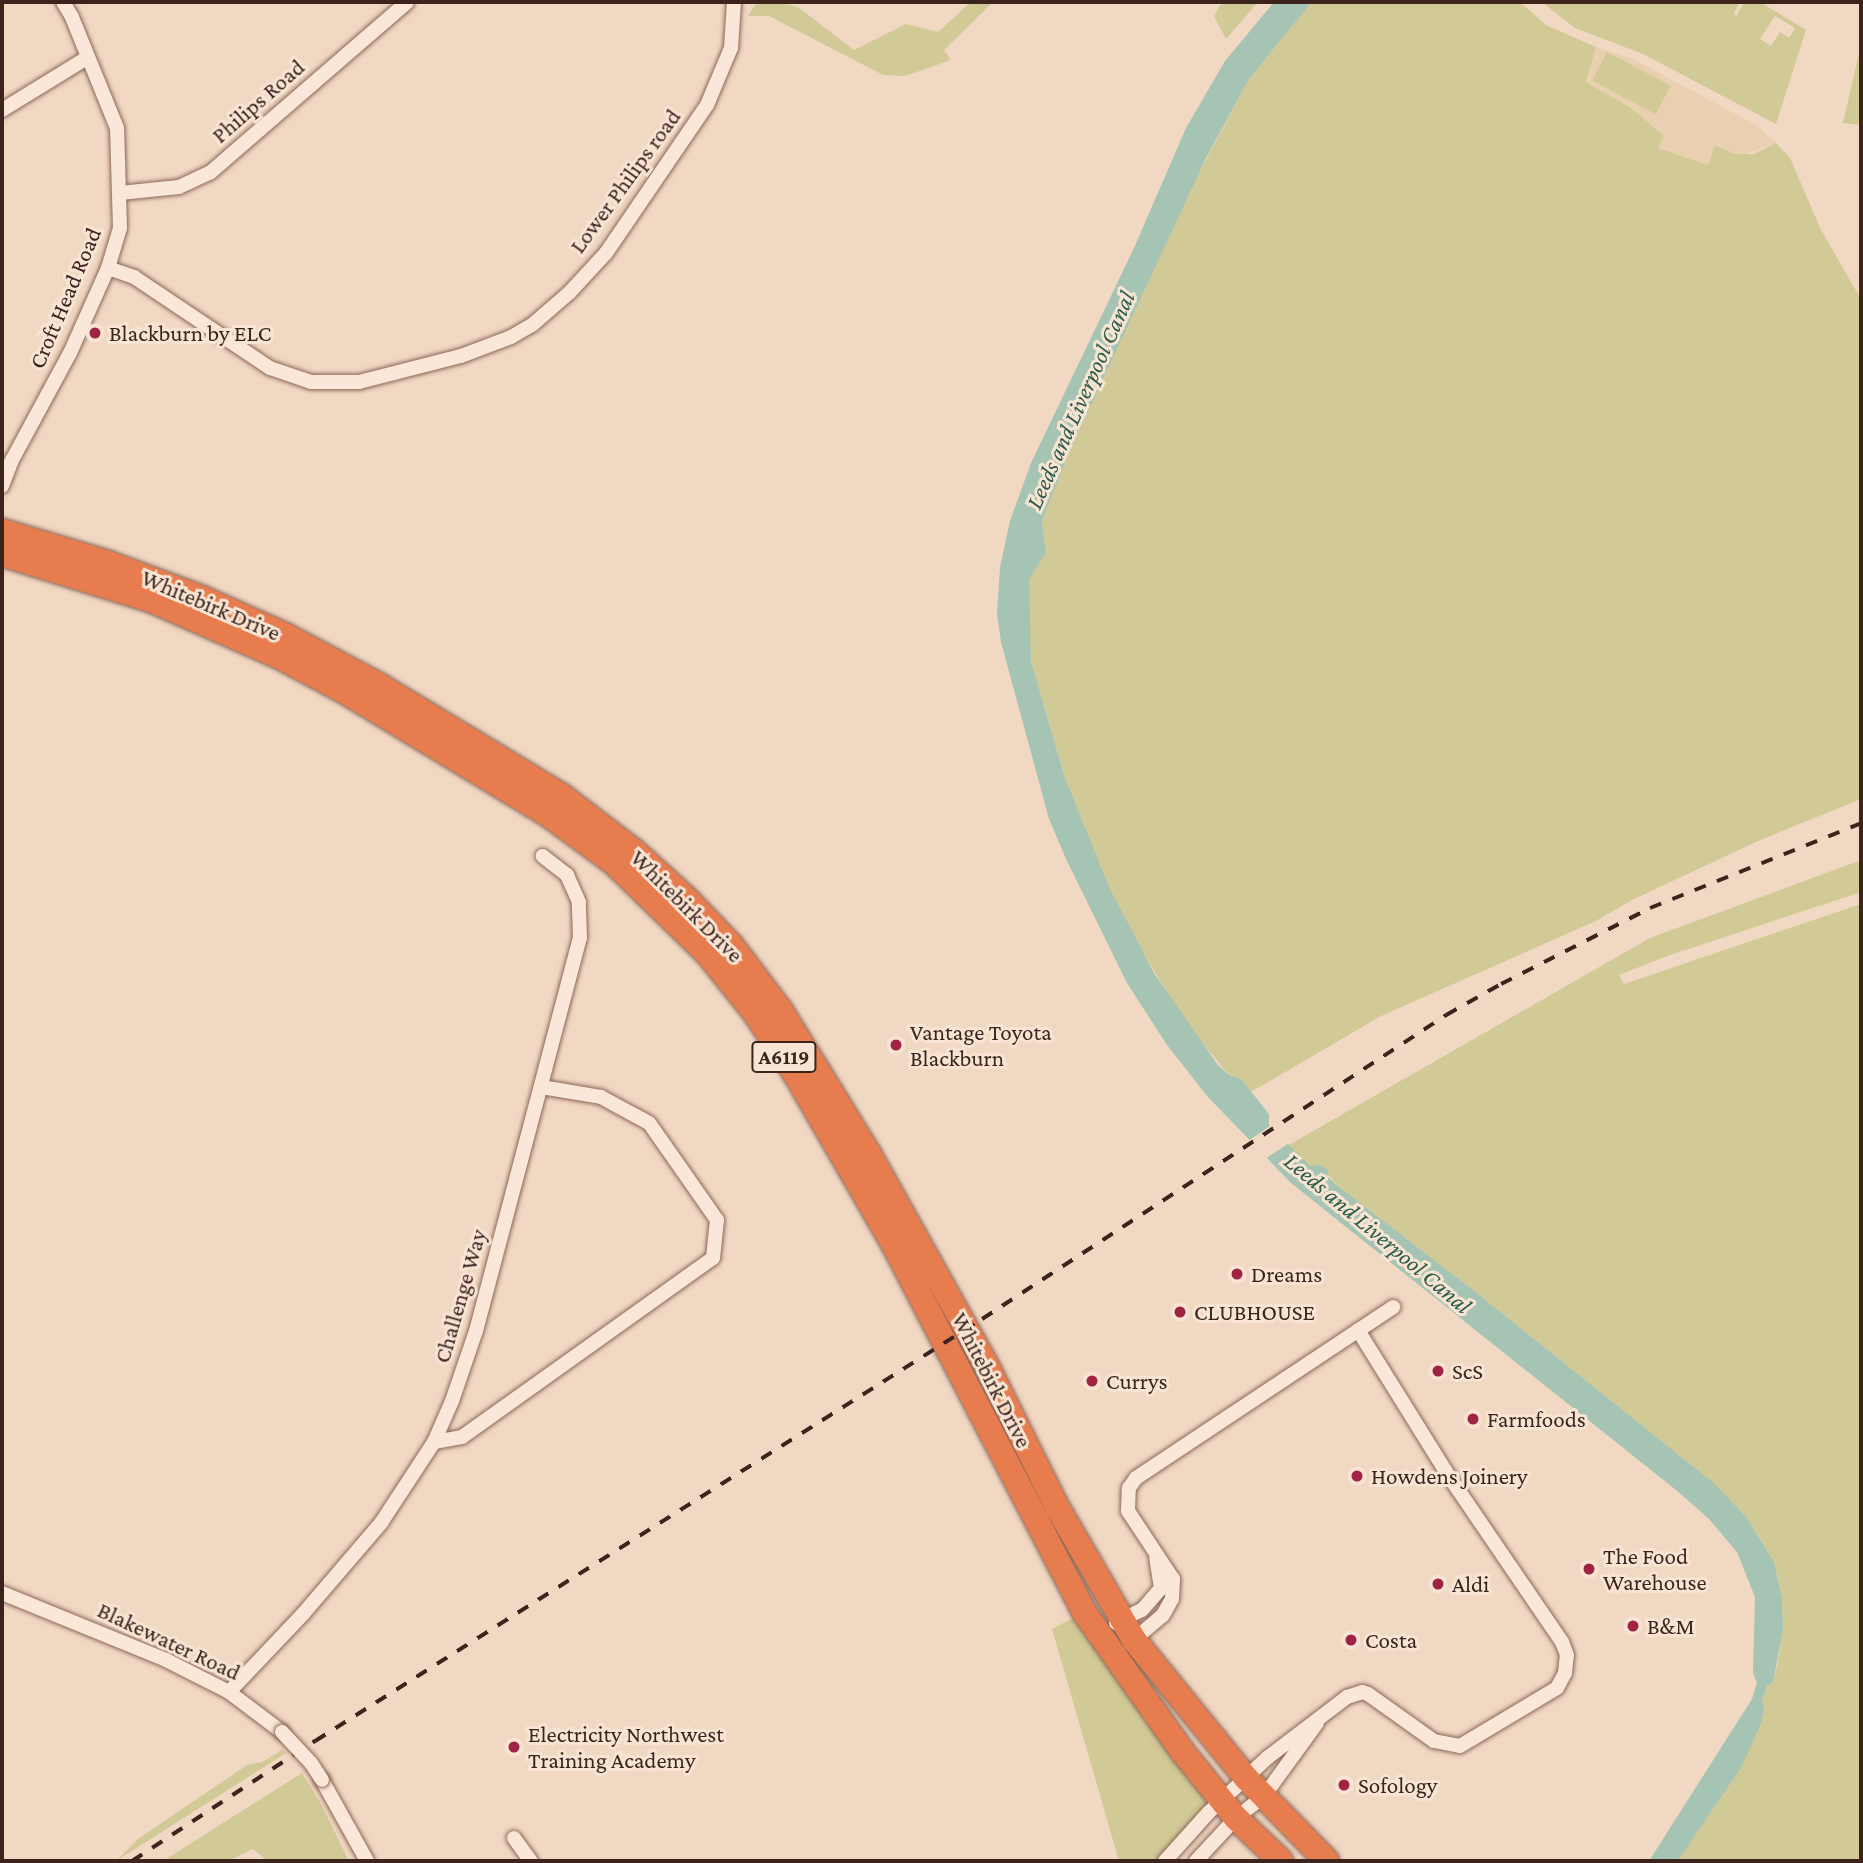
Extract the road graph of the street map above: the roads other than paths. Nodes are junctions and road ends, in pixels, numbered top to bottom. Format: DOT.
graph roads {
  1 [pos="63,2"];
  2 [pos="407,2"];
  3 [pos="734,2"];
  4 [pos="87,58"];
  5 [pos="2,110"];
  6 [pos="120,193"];
  7 [pos="108,268"];
  8 [pos="2,486"];
  9 [pos="2,531"];
  10 [pos="2,554"];
  11 [pos="544,856"];
  12 [pos="541,1087"];
  13 [pos="1393,1307"];
  14 [pos="1358,1330"];
  15 [pos="434,1442"];
  16 [pos="1155,1553"];
  17 [pos="2,1593"];
  18 [pos="1128,1630"];
  19 [pos="1097,1633"];
  20 [pos="1112,1656"];
  21 [pos="229,1692"];
  22 [pos="1320,1719"];
  23 [pos="1246,1778"];
  24 [pos="1264,1796"];
  25 [pos="1229,1809"];
  26 [pos="514,1838"];
  27 [pos="367,1861"];
  28 [pos="531,1861"];
  29 [pos="1165,1861"];
  30 [pos="1196,1861"];
  31 [pos="1281,1861"];
  32 [pos="1326,1861"];
  1 -- 4 [label="street, Croft Head Road"];
  2 -- 6 [label="street, Philips Road"];
  3 -- 7 [label="street, Lower Philips road"];
  4 -- 5 [label="street"];
  4 -- 6 [label="street, Croft Head Road"];
  6 -- 7 [label="street, Croft Head Road"];
  7 -- 8 [label="street, Croft Head Road"];
  9 -- 18 [label="highway, Whitebirk Drive / A6119"];
  10 -- 19 [label="highway, Whitebirk Drive / A6119"];
  11 -- 12 [label="street, Challenge Way"];
  12 -- 15 [label="street, Challenge Way"];
  12 -- 15 [label="street"];
  13 -- 14 [label="street"];
  14 -- 16 [label="street"];
  14 -- 22 [label="street"];
  15 -- 21 [label="street, Challenge Way"];
  16 -- 18 [label="street"];
  16 -- 18 [label="street"];
  17 -- 21 [label="street, Blakewater Road"];
  18 -- 19 [label="street"];
  18 -- 20 [label="street"];
  18 -- 23 [label="highway, Whitebirk Drive / A6119"];
  19 -- 20 [label="highway, Whitebirk Drive / A6119"];
  20 -- 25 [label="highway, Whitebirk Drive / A6119"];
  21 -- 27 [label="street, Blakewater Road, bridge"];
  22 -- 23 [label="street"];
  22 -- 24 [label="street"];
  23 -- 24 [label="highway, Whitebirk Drive / A6119"];
  23 -- 25 [label="street"];
  24 -- 25 [label="street"];
  24 -- 32 [label="highway, Whitebirk Drive / A6119"];
  25 -- 29 [label="street"];
  25 -- 30 [label="street"];
  25 -- 31 [label="highway, Whitebirk Drive / A6119"];
  26 -- 28 [label="street"];
}
